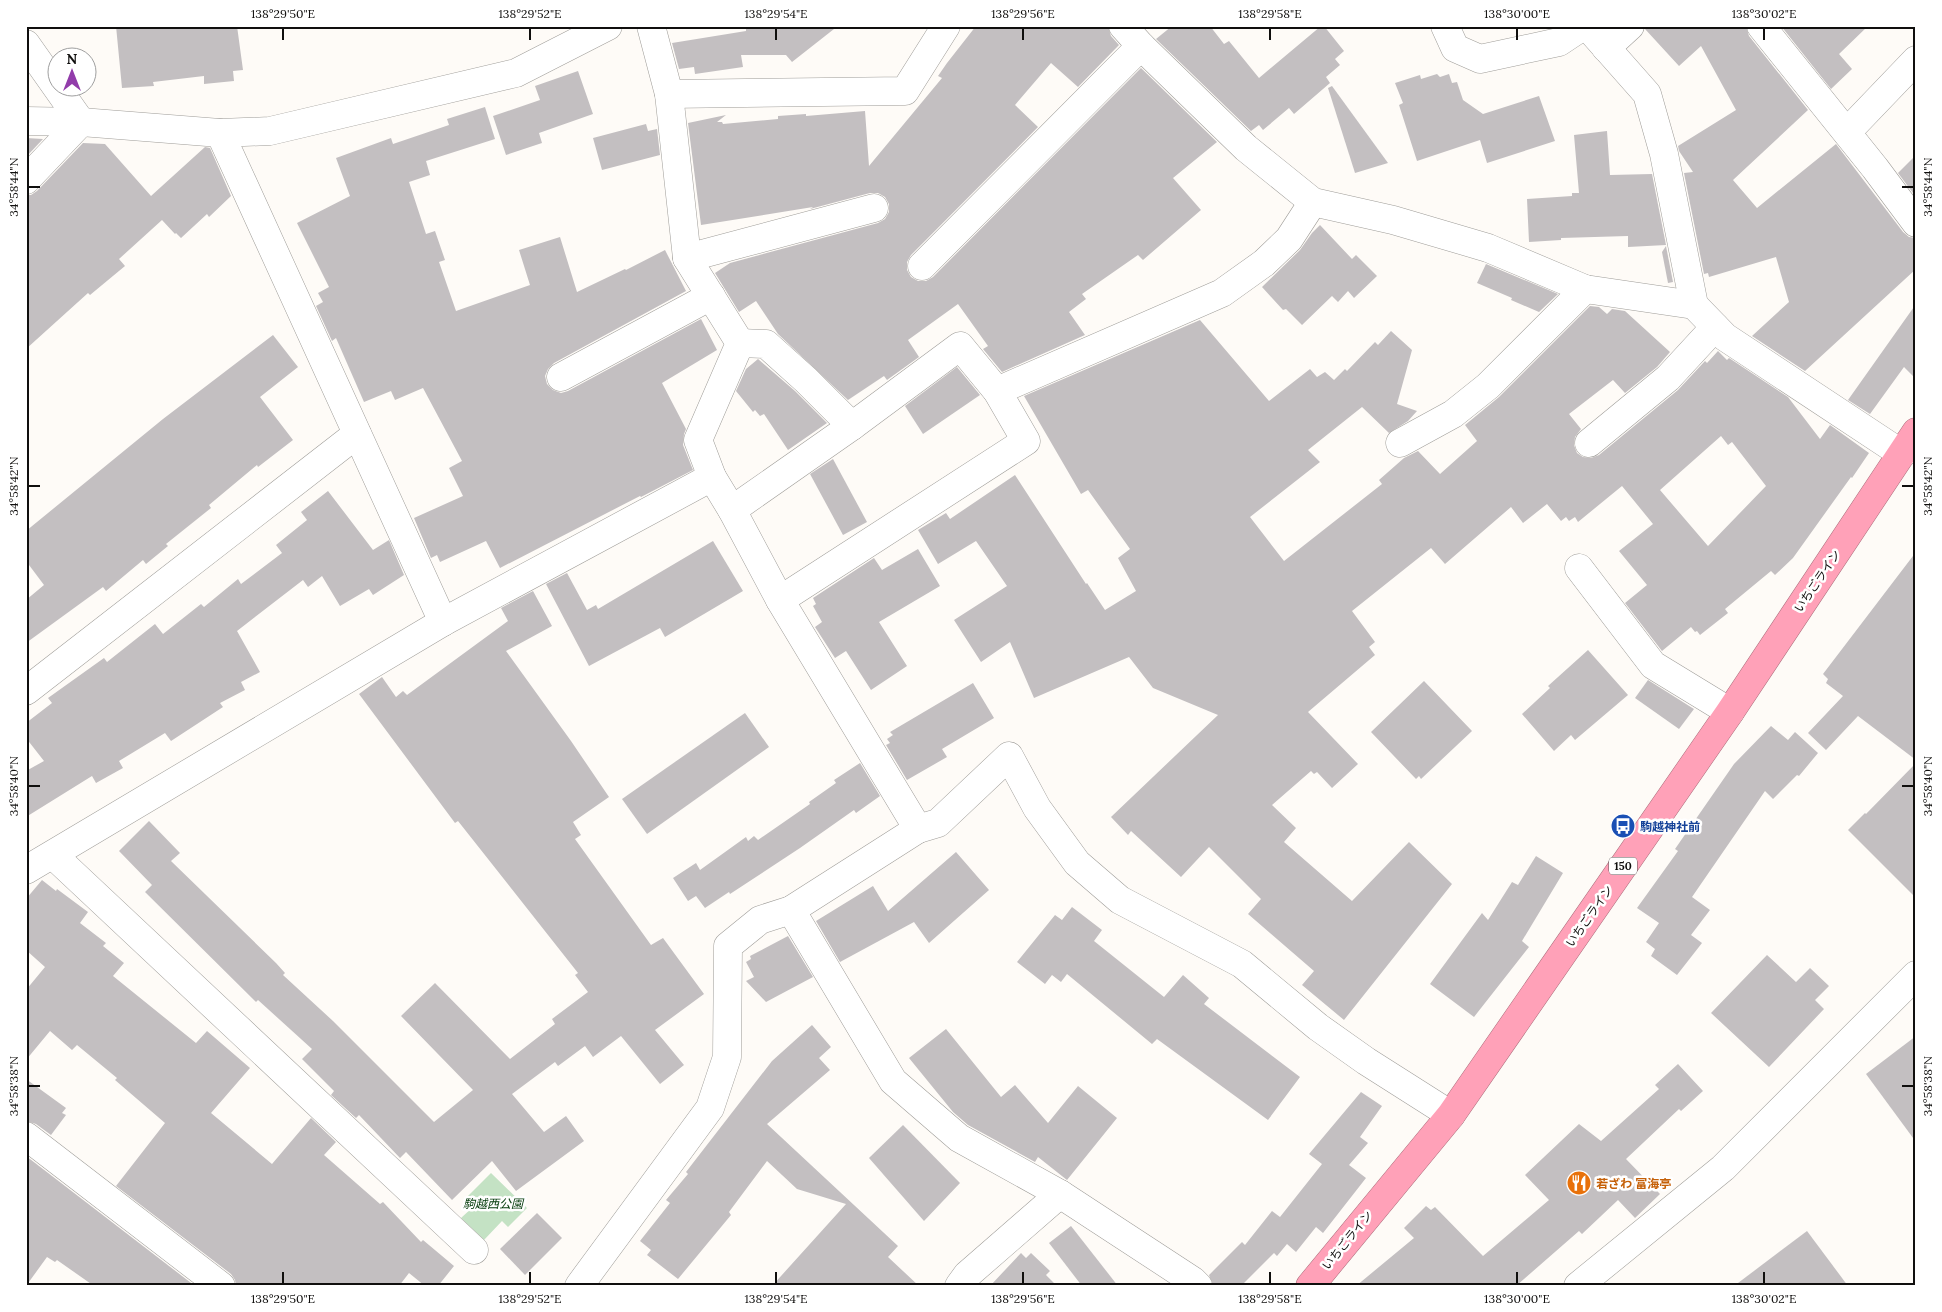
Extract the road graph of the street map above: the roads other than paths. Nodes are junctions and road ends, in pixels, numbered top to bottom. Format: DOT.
graph roads {
  1 [pos="608,26"];
  2 [pos="651,26"];
  3 [pos="946,26"];
  4 [pos="1445,26"];
  5 [pos="1583,26"];
  6 [pos="1587,26"];
  7 [pos="1630,26"];
  8 [pos="1761,26"];
  9 [pos="1132,36"];
  10 [pos="26,44"];
  11 [pos="1606,48"];
  12 [pos="1916,60"];
  13 [pos="669,94"];
  14 [pos="26,121"];
  15 [pos="81,122"];
  16 [pos="1846,132"];
  17 [pos="220,133"];
  18 [pos="26,180"];
  19 [pos="1313,202"];
  20 [pos="874,208"];
  21 [pos="1916,223"];
  22 [pos="687,258"];
  23 [pos="922,266"];
  24 [pos="1585,289"];
  25 [pos="711,296"];
  26 [pos="1694,305"];
  27 [pos="1715,327"];
  28 [pos="740,343"];
  29 [pos="561,377"];
  30 [pos="997,391"];
  31 [pos="852,426"];
  32 [pos="357,434"];
  33 [pos="1912,439"];
  34 [pos="1400,443"];
  35 [pos="1589,443"];
  36 [pos="712,477"];
  37 [pos="732,510"];
  38 [pos="1580,568"];
  39 [pos="780,600"];
  40 [pos="443,622"];
  41 [pos="26,691"];
  42 [pos="1730,712"];
  43 [pos="918,829"];
  44 [pos="53,855"];
  45 [pos="26,870"];
  46 [pos="791,910"];
  47 [pos="1916,975"];
  48 [pos="1451,1115"];
  49 [pos="26,1136"];
  50 [pos="1060,1194"];
  51 [pos="474,1250"];
  52 [pos="221,1286"];
  53 [pos="579,1286"];
  54 [pos="959,1286"];
  55 [pos="1198,1286"];
  56 [pos="1310,1286"];
  57 [pos="1578,1286"];
  1 -- 17 [label="street"];
  2 -- 13 [label="street"];
  3 -- 13 [label="street"];
  4 -- 5 [label="street"];
  6 -- 11 [label="street"];
  7 -- 11 [label="street"];
  8 -- 16 [label="street"];
  9 -- 19 [label="street"];
  9 -- 23 [label="street"];
  10 -- 15 [label="street"];
  11 -- 26 [label="street"];
  12 -- 16 [label="street"];
  13 -- 22 [label="street"];
  14 -- 15 [label="street"];
  15 -- 17 [label="street"];
  15 -- 18 [label="street"];
  16 -- 21 [label="street"];
  17 -- 32 [label="street"];
  19 -- 24 [label="street"];
  19 -- 30 [label="street"];
  20 -- 22 [label="street"];
  22 -- 25 [label="street"];
  24 -- 26 [label="street"];
  24 -- 34 [label="street"];
  25 -- 28 [label="street"];
  25 -- 29 [label="street"];
  26 -- 27 [label="street"];
  27 -- 33 [label="street"];
  27 -- 35 [label="street"];
  28 -- 31 [label="street"];
  28 -- 36 [label="street"];
  30 -- 31 [label="street"];
  30 -- 39 [label="street"];
  31 -- 37 [label="street"];
  32 -- 40 [label="street"];
  32 -- 41 [label="street"];
  33 -- 42 [label="highway, いちごライン / 150"];
  36 -- 37 [label="street"];
  36 -- 40 [label="street"];
  37 -- 39 [label="street"];
  38 -- 42 [label="street"];
  39 -- 43 [label="street"];
  40 -- 44 [label="street"];
  42 -- 48 [label="highway, いちごライン / 150"];
  43 -- 46 [label="street"];
  43 -- 48 [label="street"];
  44 -- 45 [label="street"];
  44 -- 51 [label="street"];
  46 -- 50 [label="street"];
  46 -- 53 [label="street"];
  47 -- 57 [label="street"];
  48 -- 56 [label="highway, いちごライン / 150"];
  49 -- 52 [label="street"];
  50 -- 54 [label="street"];
  50 -- 55 [label="street"];
}
